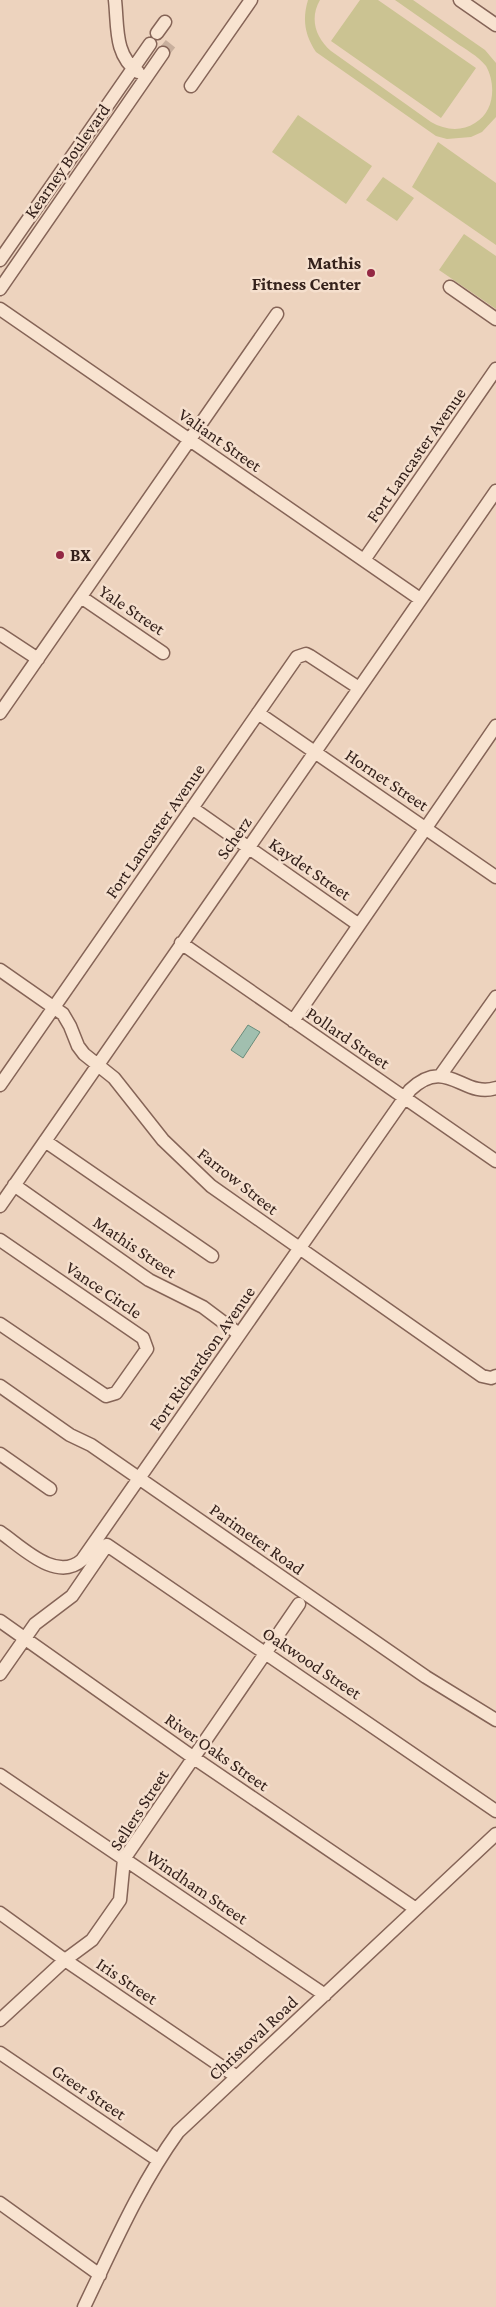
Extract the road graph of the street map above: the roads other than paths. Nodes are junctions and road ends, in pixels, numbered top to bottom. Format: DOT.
graph roads {
  1 [pos="115,0"];
  2 [pos="251,0"];
  3 [pos="460,0"];
  4 [pos="165,22"];
  5 [pos="496,25"];
  6 [pos="164,53"];
  7 [pos="133,68"];
  8 [pos="146,78"];
  9 [pos="191,86"];
  10 [pos="0,260"];
  11 [pos="450,287"];
  12 [pos="0,289"];
  13 [pos="0,309"];
  14 [pos="277,314"];
  15 [pos="496,319"];
  16 [pos="496,369"];
  17 [pos="189,441"];
  18 [pos="496,491"];
  19 [pos="364,560"];
  20 [pos="81,597"];
  21 [pos="420,599"];
  22 [pos="0,634"];
  23 [pos="163,652"];
  24 [pos="38,659"];
  25 [pos="359,688"];
  26 [pos="0,712"];
  27 [pos="258,712"];
  28 [pos="496,726"];
  29 [pos="315,752"];
  30 [pos="192,808"];
  31 [pos="426,828"];
  32 [pos="249,847"];
  33 [pos="496,877"];
  34 [pos="359,925"];
  35 [pos="181,943"];
  36 [pos="0,970"];
  37 [pos="496,997"];
  38 [pos="53,1007"];
  39 [pos="293,1021"];
  40 [pos="97,1065"];
  41 [pos="440,1076"];
  42 [pos="0,1085"];
  43 [pos="496,1088"];
  44 [pos="404,1097"];
  45 [pos="45,1141"];
  46 [pos="496,1161"];
  47 [pos="14,1185"];
  48 [pos="0,1206"];
  49 [pos="0,1240"];
  50 [pos="300,1248"];
  51 [pos="212,1256"];
  52 [pos="0,1324"];
  53 [pos="239,1334"];
  54 [pos="495,1376"];
  55 [pos="0,1386"];
  56 [pos="0,1454"];
  57 [pos="139,1480"];
  58 [pos="50,1489"];
  59 [pos="0,1532"];
  60 [pos="299,1604"];
  61 [pos="0,1621"];
  62 [pos="25,1638"];
  63 [pos="265,1652"];
  64 [pos="0,1674"];
  65 [pos="496,1720"];
  66 [pos="194,1758"];
  67 [pos="0,1775"];
  68 [pos="496,1811"];
  69 [pos="496,1834"];
  70 [pos="124,1858"];
  71 [pos="416,1909"];
  72 [pos="0,1912"];
  73 [pos="65,1960"];
  74 [pos="325,1995"];
  75 [pos="0,2020"];
  76 [pos="0,2053"];
  77 [pos="237,2076"];
  78 [pos="158,2160"];
  79 [pos="0,2204"];
  80 [pos="100,2275"];
  81 [pos="84,2307"];
  1 -- 7 [label="street"];
  2 -- 9 [label="street"];
  3 -- 5 [label="street"];
  4 -- 7 [label="street, Kearney Boulevard"];
  6 -- 8 [label="street, Kearney Boulevard"];
  7 -- 8 [label="street"];
  7 -- 10 [label="street, Kearney Boulevard"];
  8 -- 12 [label="street, Kearney Boulevard"];
  11 -- 15 [label="street"];
  13 -- 17 [label="street, Valiant Street"];
  14 -- 17 [label="street"];
  16 -- 19 [label="street, Fort Lancaster Avenue"];
  17 -- 19 [label="street, Valiant Street"];
  17 -- 20 [label="street"];
  18 -- 21 [label="street, Scherz"];
  19 -- 21 [label="street, Valiant Street"];
  20 -- 23 [label="street, Yale Street"];
  20 -- 24 [label="street"];
  21 -- 25 [label="street, Scherz"];
  22 -- 24 [label="street"];
  24 -- 26 [label="street"];
  25 -- 27 [label="street, Fort Lancaster Avenue"];
  25 -- 29 [label="street, Scherz"];
  27 -- 29 [label="street, Hornet Street"];
  27 -- 30 [label="street, Fort Lancaster Avenue"];
  28 -- 31 [label="street"];
  29 -- 31 [label="street, Hornet Street"];
  29 -- 32 [label="street, Scherz"];
  30 -- 32 [label="street, Kaydet Street"];
  30 -- 38 [label="street, Fort Lancaster Avenue"];
  31 -- 33 [label="street, Hornet Street"];
  31 -- 34 [label="street"];
  32 -- 34 [label="street, Kaydet Street"];
  32 -- 35 [label="street, Scherz"];
  34 -- 39 [label="street"];
  35 -- 39 [label="street, Pollard Street"];
  35 -- 40 [label="street, Scherz"];
  36 -- 38 [label="street, Farrow Street"];
  37 -- 41 [label="street"];
  38 -- 40 [label="street, Farrow Street"];
  38 -- 42 [label="street, Fort Lancaster Avenue"];
  39 -- 44 [label="street, Pollard Street"];
  40 -- 45 [label="street, Scherz"];
  40 -- 50 [label="street, Farrow Street"];
  41 -- 43 [label="street"];
  41 -- 44 [label="street, Fort Richardson Avenue"];
  44 -- 46 [label="street, Pollard Street"];
  44 -- 50 [label="street, Fort Richardson Avenue"];
  45 -- 47 [label="street, Scherz"];
  45 -- 51 [label="street"];
  47 -- 48 [label="street, Scherz"];
  47 -- 53 [label="street, Mathis Street"];
  49 -- 52 [label="street, Vance Circle"];
  50 -- 53 [label="street, Fort Richardson Avenue"];
  50 -- 54 [label="street, Farrow Street"];
  53 -- 57 [label="street, Fort Richardson Avenue"];
  55 -- 57 [label="street, Parimeter Road"];
  56 -- 58 [label="street"];
  57 -- 59 [label="street, Fort Richardson Avenue"];
  57 -- 65 [label="street, Parimeter Road"];
  60 -- 63 [label="street, Sellers Street"];
  61 -- 62 [label="street, River Oaks Street"];
  62 -- 63 [label="street, Oakwood Street"];
  62 -- 64 [label="street"];
  62 -- 66 [label="street, River Oaks Street"];
  63 -- 66 [label="street, Sellers Street"];
  63 -- 68 [label="street, Oakwood Street"];
  66 -- 70 [label="street, Sellers Street"];
  66 -- 71 [label="street, River Oaks Street"];
  67 -- 70 [label="street, Windham Street"];
  69 -- 71 [label="street, Christoval Road"];
  70 -- 73 [label="street, Sellers Street"];
  70 -- 74 [label="street, Windham Street"];
  71 -- 74 [label="street, Christoval Road"];
  72 -- 73 [label="street, Iris Street"];
  73 -- 75 [label="street, Sellers Street"];
  73 -- 77 [label="street, Iris Street"];
  74 -- 77 [label="street, Christoval Road"];
  76 -- 78 [label="street, Greer Street"];
  77 -- 78 [label="street, Christoval Road"];
  78 -- 80 [label="street, Christoval Road"];
  79 -- 80 [label="street"];
  80 -- 81 [label="street, Christoval Road"];
}
